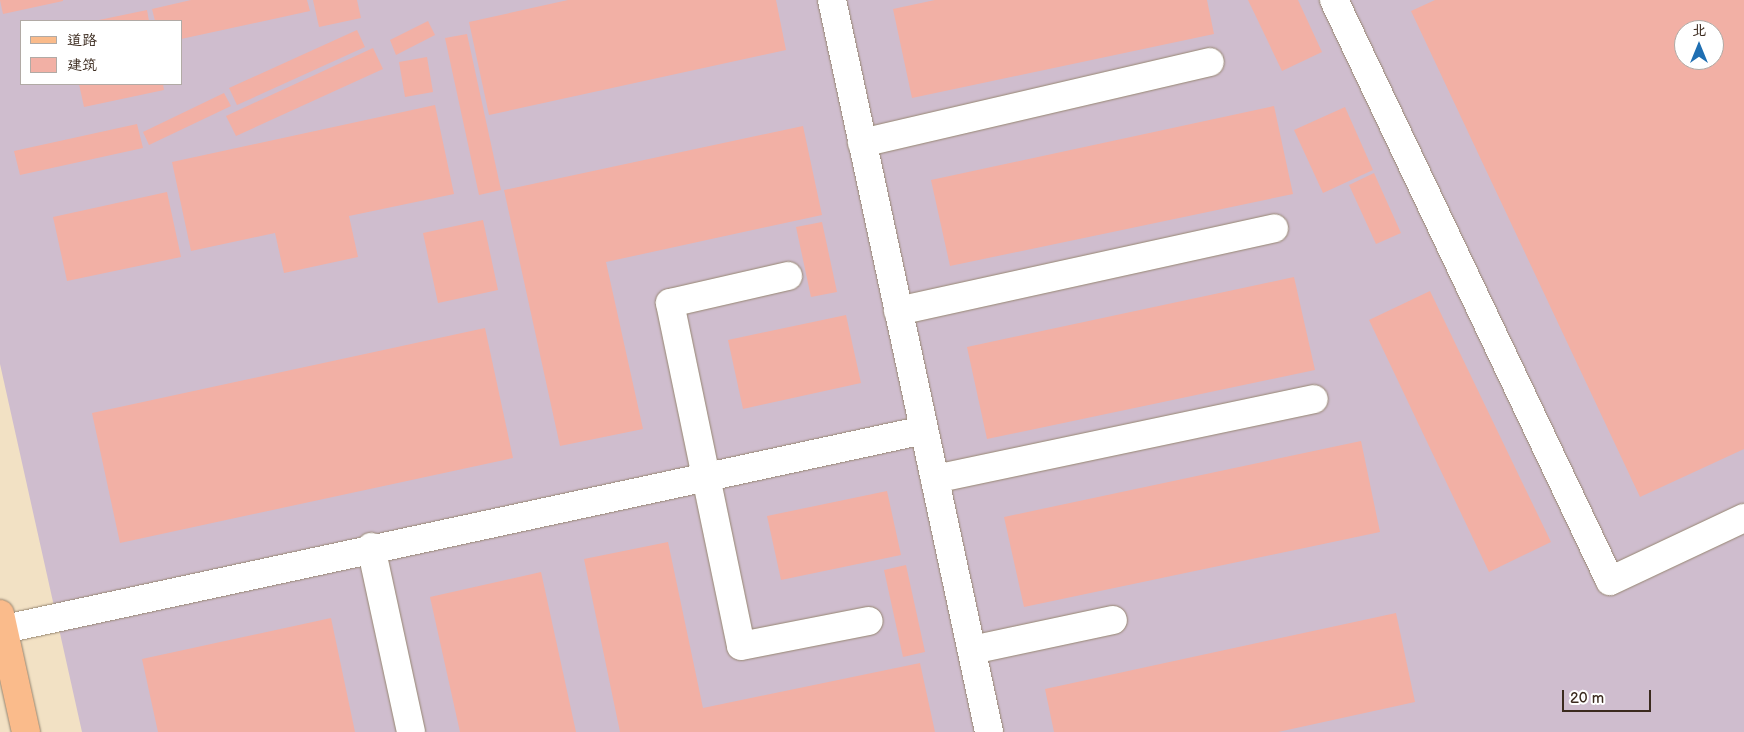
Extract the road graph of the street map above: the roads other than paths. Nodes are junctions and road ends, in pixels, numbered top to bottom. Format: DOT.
graph roads {
  1 [pos="832,0"];
  2 [pos="1334,0"];
  3 [pos="1210,62"];
  4 [pos="862,143"];
  5 [pos="1274,228"];
  6 [pos="788,276"];
  7 [pos="898,311"];
  8 [pos="1314,399"];
  9 [pos="924,430"];
  10 [pos="706,476"];
  11 [pos="935,479"];
  12 [pos="1744,518"];
  13 [pos="371,547"];
  14 [pos="1113,620"];
  15 [pos="869,621"];
  16 [pos="1,624"];
  17 [pos="972,650"];
  18 [pos="26,732"];
  19 [pos="412,732"];
  20 [pos="989,732"];
  1 -- 4 [label="street"];
  2 -- 12 [label="street"];
  3 -- 4 [label="street"];
  4 -- 7 [label="street"];
  5 -- 7 [label="street"];
  6 -- 10 [label="street"];
  7 -- 9 [label="street"];
  8 -- 11 [label="street"];
  9 -- 10 [label="street"];
  9 -- 11 [label="street"];
  10 -- 13 [label="street"];
  10 -- 15 [label="street"];
  11 -- 17 [label="street"];
  13 -- 16 [label="street"];
  13 -- 19 [label="street"];
  14 -- 17 [label="street"];
  16 -- 18 [label="main road"];
  17 -- 20 [label="street"];
}
